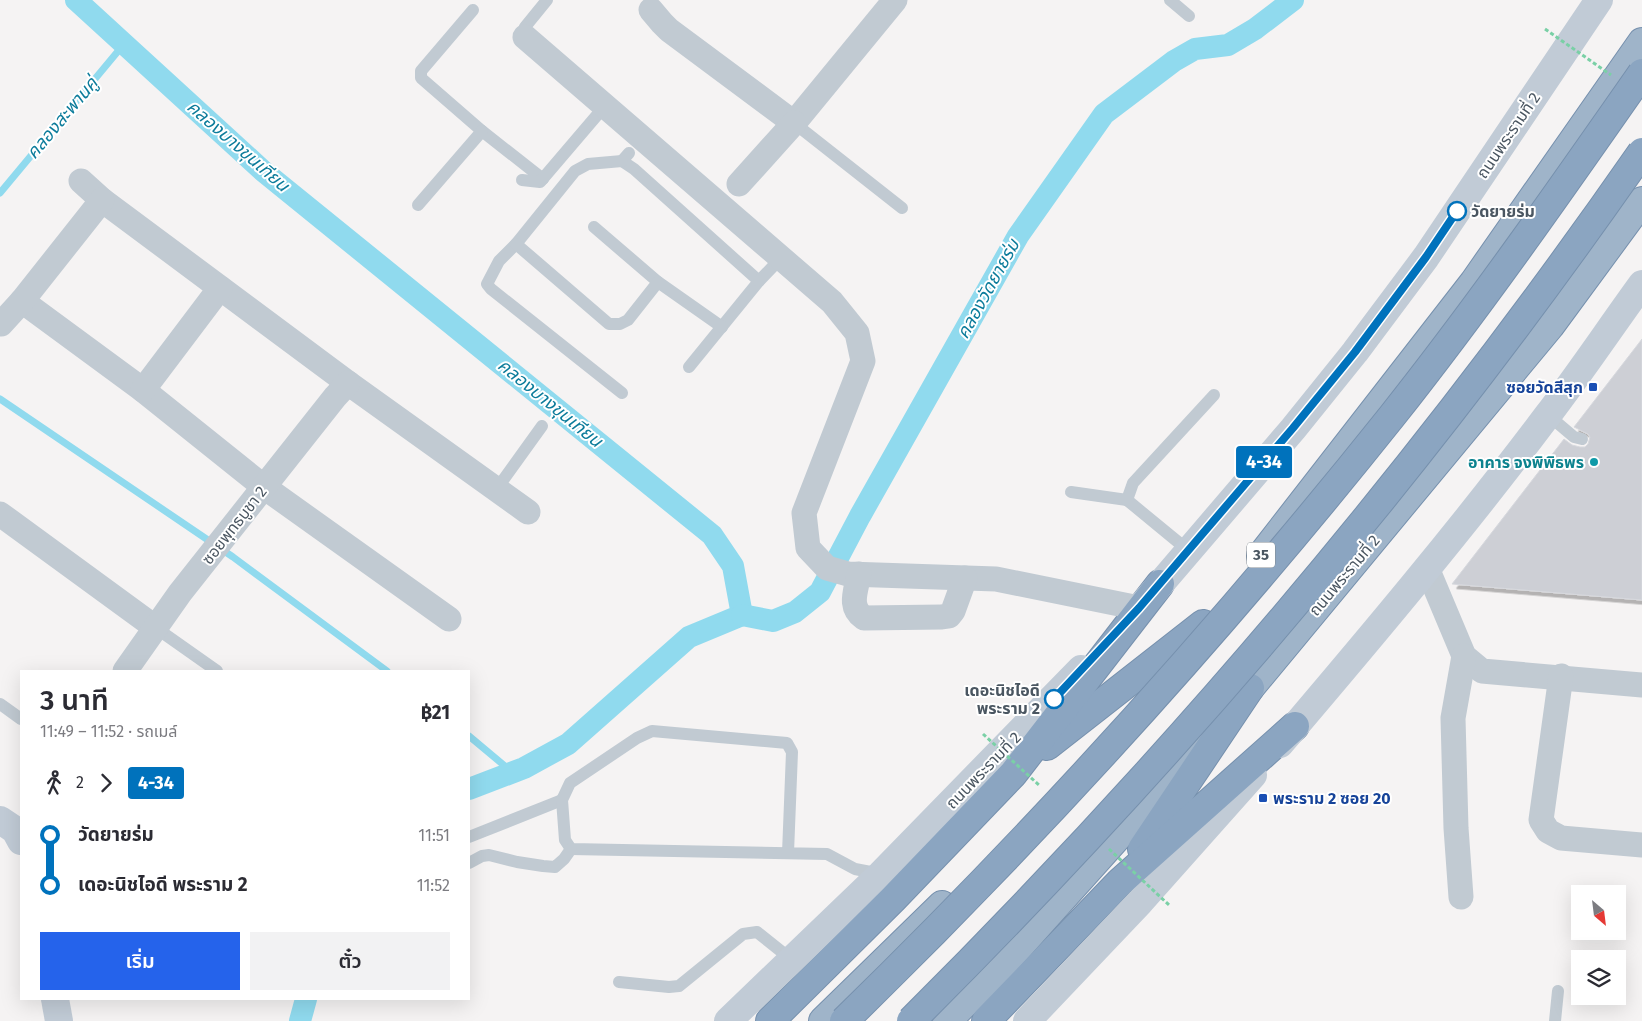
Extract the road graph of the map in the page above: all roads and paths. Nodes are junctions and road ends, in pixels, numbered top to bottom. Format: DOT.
graph roads {
  1 [pos="546,0"];
  2 [pos="895,0"];
  3 [pos="1170,0"];
  4 [pos="1599,0"];
  5 [pos="653,5"];
  6 [pos="473,10"];
  7 [pos="1189,16"];
  8 [pos="1545,29"];
  9 [pos="525,37"];
  10 [pos="1642,42"];
  11 [pos="1630,76"];
  12 [pos="604,107"];
  13 [pos="794,123"];
  14 [pos="482,131"];
  15 [pos="1642,152"];
  16 [pos="543,179"];
  17 [pos="522,180"];
  18 [pos="81,181"];
  19 [pos="739,184"];
  20 [pos="102,200"];
  21 [pos="1642,201"];
  22 [pos="418,205"];
  23 [pos="902,208"];
  24 [pos="594,227"];
  25 [pos="516,244"];
  26 [pos="781,258"];
  27 [pos="759,281"];
  28 [pos="658,282"];
  29 [pos="1642,285"];
  30 [pos="220,288"];
  31 [pos="22,301"];
  32 [pos="1,324"];
  33 [pos="722,327"];
  34 [pos="689,367"];
  35 [pos="348,383"];
  36 [pos="143,390"];
  37 [pos="622,393"];
  38 [pos="1214,395"];
  39 [pos="1548,415"];
  40 [pos="542,426"];
  41 [pos="1582,439"];
  42 [pos="264,486"];
  43 [pos="496,490"];
  44 [pos="1071,492"];
  45 [pos="1127,500"];
  46 [pos="528,512"];
  47 [pos="0,514"];
  48 [pos="1189,551"];
  49 [pos="1427,568"];
  50 [pos="853,574"];
  51 [pos="965,578"];
  52 [pos="1160,584"];
  53 [pos="1139,608"];
  54 [pos="450,619"];
  55 [pos="1202,624"];
  56 [pos="156,628"];
  57 [pos="1464,656"];
  58 [pos="126,670"];
  59 [pos="216,670"];
  60 [pos="1561,676"];
  61 [pos="1642,684"];
  62 [pos="1250,688"];
  63 [pos="0,704"];
  64 [pos="20,718"];
  65 [pos="1295,726"];
  66 [pos="1013,774"];
  67 [pos="562,800"];
  68 [pos="470,837"];
  69 [pos="1642,845"];
  70 [pos="570,849"];
  71 [pos="788,852"];
  72 [pos="470,862"];
  73 [pos="881,874"];
  74 [pos="1120,882"];
  75 [pos="1461,897"];
  76 [pos="792,960"];
  77 [pos="619,982"];
  78 [pos="1558,991"];
  79 [pos="56,1000"];
  80 [pos="1032,1020"];
  81 [pos="59,1021"];
  82 [pos="728,1021"];
  83 [pos="770,1021"];
  84 [pos="823,1021"];
  85 [pos="844,1021"];
  86 [pos="911,1021"];
  87 [pos="947,1021"];
  88 [pos="986,1021"];
  89 [pos="1555,1021"];
  1 -- 9 [label="lane"];
  2 -- 13 [label="street"];
  3 -- 7 [label="lane"];
  4 -- 48 [label="main road, ถนนพระรามที่ 2"];
  5 -- 13 [label="street"];
  6 -- 14 [label="lane"];
  8 -- 11 [label="path, bridge"];
  9 -- 12 [label="street"];
  10 -- 55 [label="highway, 35"];
  11 -- 85 [label="highway, bridge"];
  12 -- 16 [label="lane"];
  12 -- 26 [label="street"];
  13 -- 19 [label="street"];
  13 -- 23 [label="lane"];
  14 -- 16 [label="lane"];
  14 -- 22 [label="lane"];
  15 -- 86 [label="highway, bridge"];
  16 -- 17 [label="lane"];
  18 -- 20 [label="street"];
  20 -- 30 [label="street"];
  20 -- 31 [label="street"];
  21 -- 62 [label="highway, ถนนพระรามที่ 2"];
  24 -- 28 [label="lane"];
  25 -- 27 [label="lane"];
  25 -- 28 [label="lane"];
  25 -- 37 [label="lane"];
  26 -- 27 [label="lane"];
  26 -- 50 [label="street"];
  27 -- 33 [label="lane"];
  28 -- 33 [label="lane"];
  29 -- 39 [label="main road"];
  30 -- 35 [label="street"];
  30 -- 36 [label="street"];
  31 -- 32 [label="street"];
  31 -- 36 [label="street"];
  33 -- 34 [label="lane"];
  35 -- 42 [label="street, ซอยพุทธบูชา 2"];
  35 -- 43 [label="street"];
  36 -- 42 [label="street"];
  38 -- 45 [label="lane"];
  39 -- 41 [label="lane"];
  39 -- 49 [label="main road"];
  40 -- 43 [label="lane"];
  42 -- 54 [label="street"];
  42 -- 56 [label="street, ซอยพุทธบูชา 2"];
  43 -- 46 [label="street"];
  44 -- 45 [label="lane"];
  45 -- 48 [label="lane"];
  47 -- 56 [label="street"];
  48 -- 52 [label="main road, ถนนพระรามที่ 2"];
  49 -- 57 [label="street"];
  49 -- 65 [label="main road"];
  50 -- 51 [label="street"];
  50 -- 51 [label="street"];
  51 -- 53 [label="street"];
  52 -- 53 [label="main road, ถนนพระรามที่ 2"];
  52 -- 66 [label="highway"];
  53 -- 73 [label="main road, ถนนพระรามที่ 2"];
  55 -- 66 [label="highway"];
  55 -- 84 [label="highway, 35"];
  56 -- 58 [label="street, ซอยพุทธบูชา 2"];
  56 -- 59 [label="lane"];
  57 -- 60 [label="street"];
  57 -- 75 [label="street"];
  60 -- 61 [label="street"];
  60 -- 69 [label="street"];
  62 -- 74 [label="highway"];
  62 -- 87 [label="highway, ถนนพระรามที่ 2"];
  63 -- 64 [label="lane"];
  65 -- 74 [label="highway"];
  65 -- 80 [label="main road"];
  66 -- 83 [label="highway"];
  67 -- 68 [label="lane"];
  67 -- 70 [label="lane"];
  67 -- 71 [label="lane"];
  70 -- 71 [label="lane"];
  70 -- 72 [label="lane"];
  71 -- 73 [label="lane"];
  73 -- 76 [label="main road, ถนนพระรามที่ 2"];
  74 -- 88 [label="highway"];
  76 -- 77 [label="lane"];
  76 -- 82 [label="main road, ถนนพระรามที่ 2"];
  78 -- 89 [label="lane"];
  79 -- 81 [label="main road"];
}
